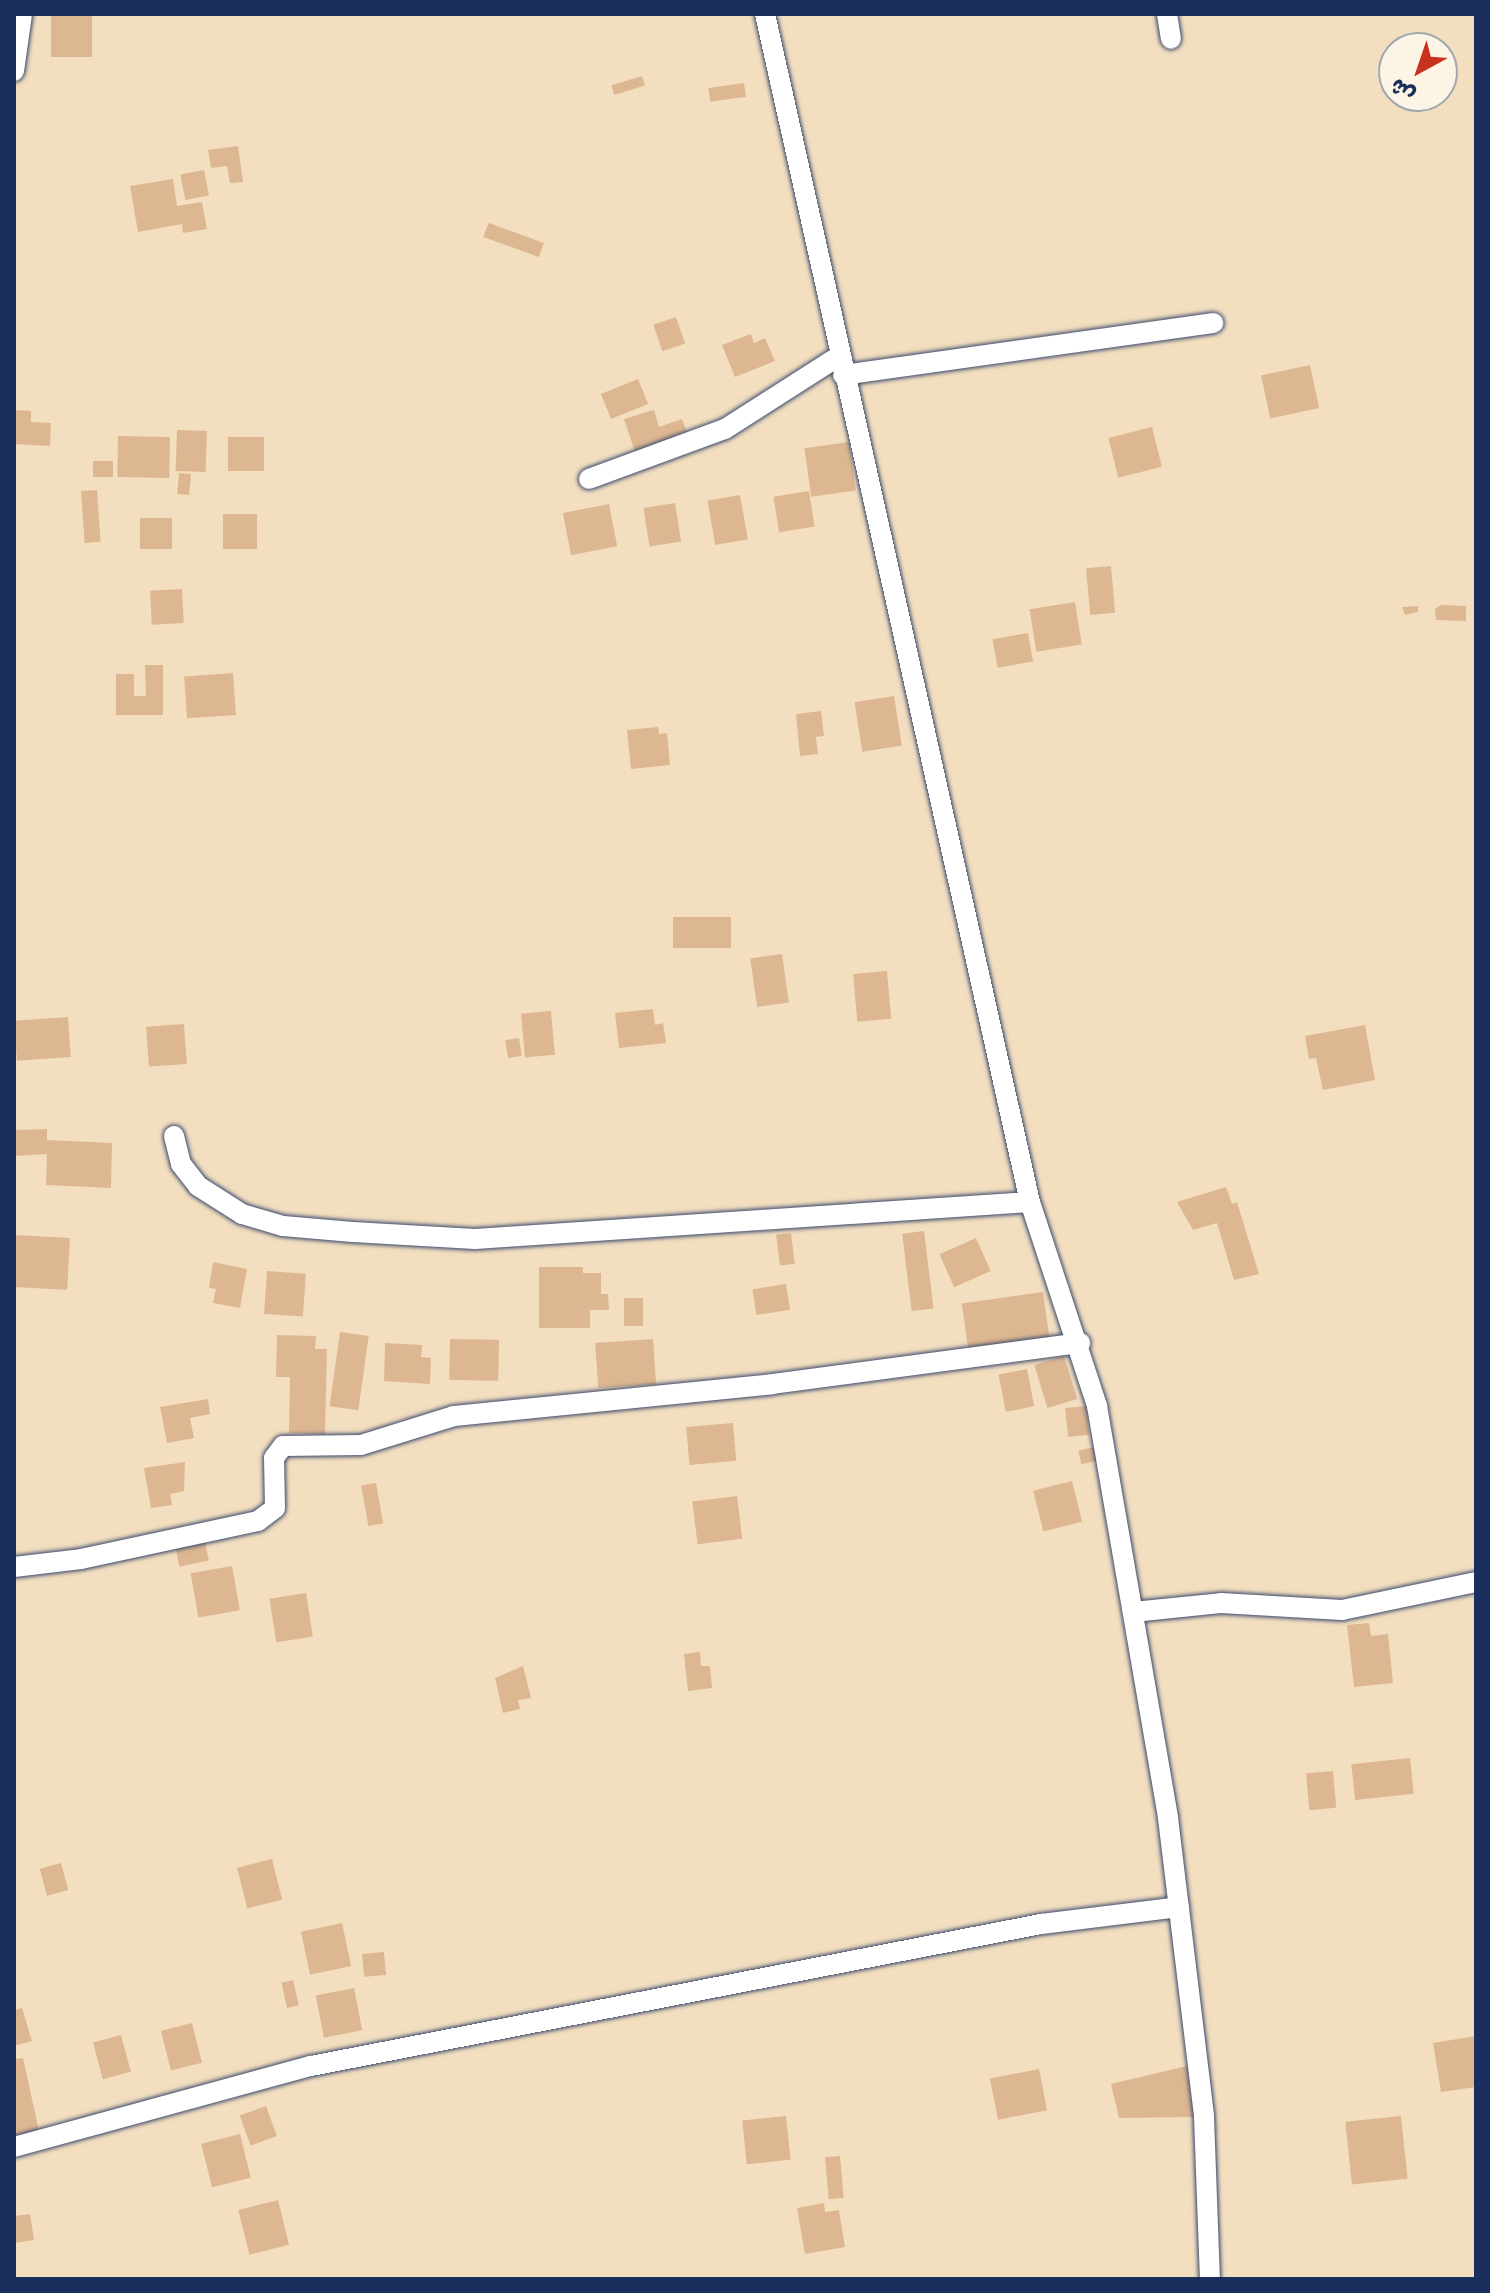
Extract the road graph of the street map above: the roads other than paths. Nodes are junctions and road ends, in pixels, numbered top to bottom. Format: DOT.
graph roads {
  1 [pos="22,14"];
  2 [pos="765,14"];
  3 [pos="1167,14"];
  4 [pos="1171,39"];
  5 [pos="14,71"];
  6 [pos="1213,323"];
  7 [pos="841,365"];
  8 [pos="589,479"];
  9 [pos="174,1136"];
  10 [pos="1030,1202"];
  11 [pos="1080,1343"];
  12 [pos="14,1567"];
  13 [pos="1476,1582"];
  14 [pos="1133,1612"];
  15 [pos="1179,1907"];
  16 [pos="14,2147"];
  17 [pos="1210,2279"];
  1 -- 5 [label="street"];
  2 -- 7 [label="street"];
  3 -- 4 [label="street"];
  6 -- 7 [label="street"];
  7 -- 8 [label="street"];
  7 -- 10 [label="street"];
  9 -- 10 [label="street"];
  10 -- 11 [label="street"];
  11 -- 12 [label="street"];
  11 -- 14 [label="street"];
  13 -- 14 [label="street"];
  14 -- 15 [label="street"];
  15 -- 16 [label="street"];
  15 -- 17 [label="street"];
}
